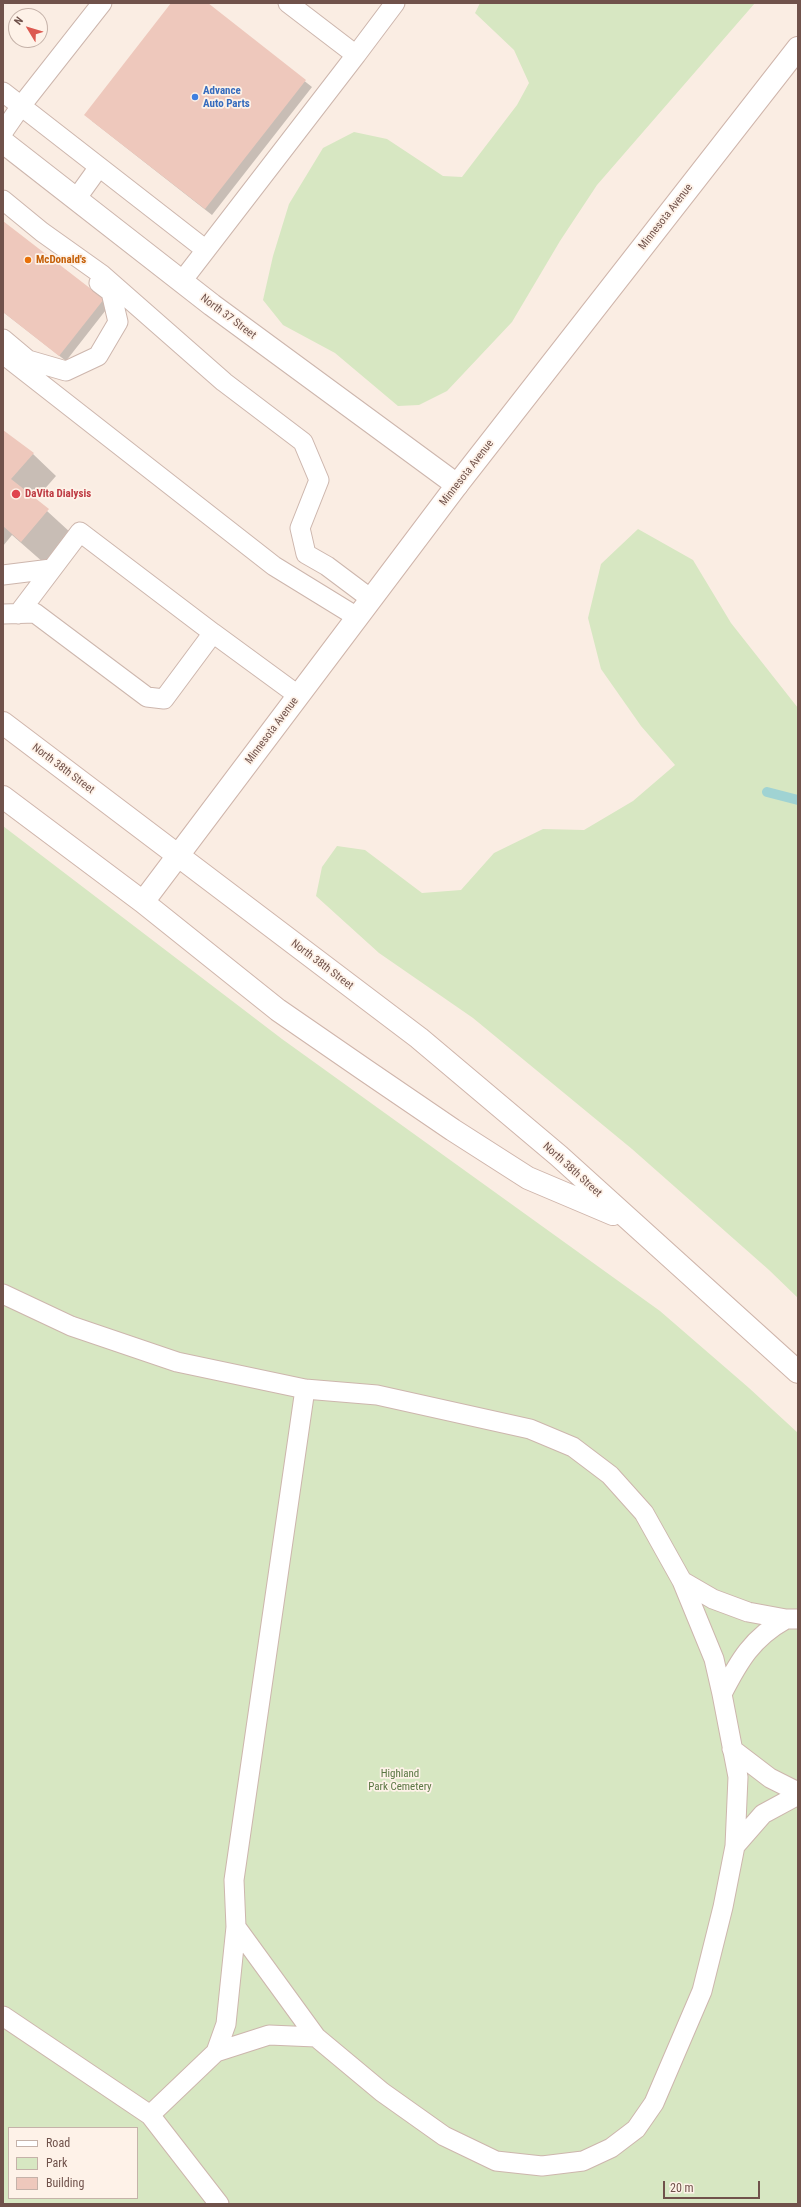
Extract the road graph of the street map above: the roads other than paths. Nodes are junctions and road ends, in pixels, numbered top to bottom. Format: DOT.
graph roads {
  1 [pos="102,3"];
  2 [pos="288,3"];
  3 [pos="395,3"];
  4 [pos="798,48"];
  5 [pos="356,55"];
  6 [pos="3,92"];
  7 [pos="21,106"];
  8 [pos="3,132"];
  9 [pos="3,142"];
  10 [pos="99,167"];
  11 [pos="76,199"];
  12 [pos="3,200"];
  13 [pos="3,214"];
  14 [pos="206,250"];
  15 [pos="182,281"];
  16 [pos="3,339"];
  17 [pos="3,354"];
  18 [pos="457,485"];
  19 [pos="51,569"];
  20 [pos="3,575"];
  21 [pos="371,600"];
  22 [pos="10,614"];
  23 [pos="357,617"];
  24 [pos="213,633"];
  25 [pos="299,696"];
  26 [pos="3,723"];
  27 [pos="3,797"];
  28 [pos="177,856"];
  29 [pos="143,902"];
  30 [pos="629,1221"];
  31 [pos="3,1294"];
  32 [pos="798,1372"];
  33 [pos="305,1389"];
  34 [pos="682,1581"];
  35 [pos="792,1619"];
  36 [pos="722,1694"];
  37 [pos="732,1749"];
  38 [pos="798,1794"];
  39 [pos="735,1846"];
  40 [pos="236,1928"];
  41 [pos="3,2016"];
  42 [pos="316,2038"];
  43 [pos="216,2052"];
  44 [pos="150,2115"];
  45 [pos="219,2204"];
  1 -- 7 [label="lane"];
  2 -- 5 [label="lane"];
  3 -- 5 [label="lane"];
  4 -- 18 [label="main road, Minnesota Avenue"];
  5 -- 14 [label="lane"];
  6 -- 7 [label="lane"];
  7 -- 8 [label="lane"];
  7 -- 10 [label="lane"];
  9 -- 11 [label="main road, North 37 Street"];
  10 -- 11 [label="lane"];
  10 -- 14 [label="lane"];
  11 -- 15 [label="main road, North 37 Street"];
  12 -- 21 [label="lane"];
  13 -- 16 [label="lane"];
  14 -- 15 [label="lane"];
  15 -- 18 [label="main road, North 37 Street"];
  17 -- 23 [label="lane"];
  18 -- 21 [label="main road, Minnesota Avenue"];
  19 -- 20 [label="lane"];
  19 -- 22 [label="lane"];
  19 -- 24 [label="lane"];
  21 -- 23 [label="main road, Minnesota Avenue"];
  22 -- 24 [label="lane"];
  23 -- 25 [label="main road, Minnesota Avenue"];
  24 -- 25 [label="lane"];
  25 -- 28 [label="main road, Minnesota Avenue"];
  26 -- 28 [label="main road, North 38th Street"];
  27 -- 29 [label="main road, North 38th Street"];
  28 -- 29 [label="main road, Minnesota Avenue"];
  28 -- 30 [label="main road, North 38th Street"];
  29 -- 30 [label="main road, North 38th Street"];
  30 -- 32 [label="main road, North 38th Street"];
  31 -- 33 [label="lane"];
  33 -- 34 [label="lane"];
  33 -- 40 [label="lane"];
  34 -- 35 [label="lane"];
  34 -- 36 [label="lane"];
  35 -- 36 [label="lane"];
  36 -- 37 [label="lane"];
  37 -- 38 [label="lane"];
  37 -- 39 [label="lane"];
  38 -- 39 [label="lane"];
  39 -- 42 [label="lane"];
  40 -- 42 [label="lane"];
  40 -- 43 [label="lane"];
  41 -- 44 [label="lane"];
  42 -- 43 [label="lane"];
  43 -- 44 [label="lane"];
  44 -- 45 [label="lane"];
}
